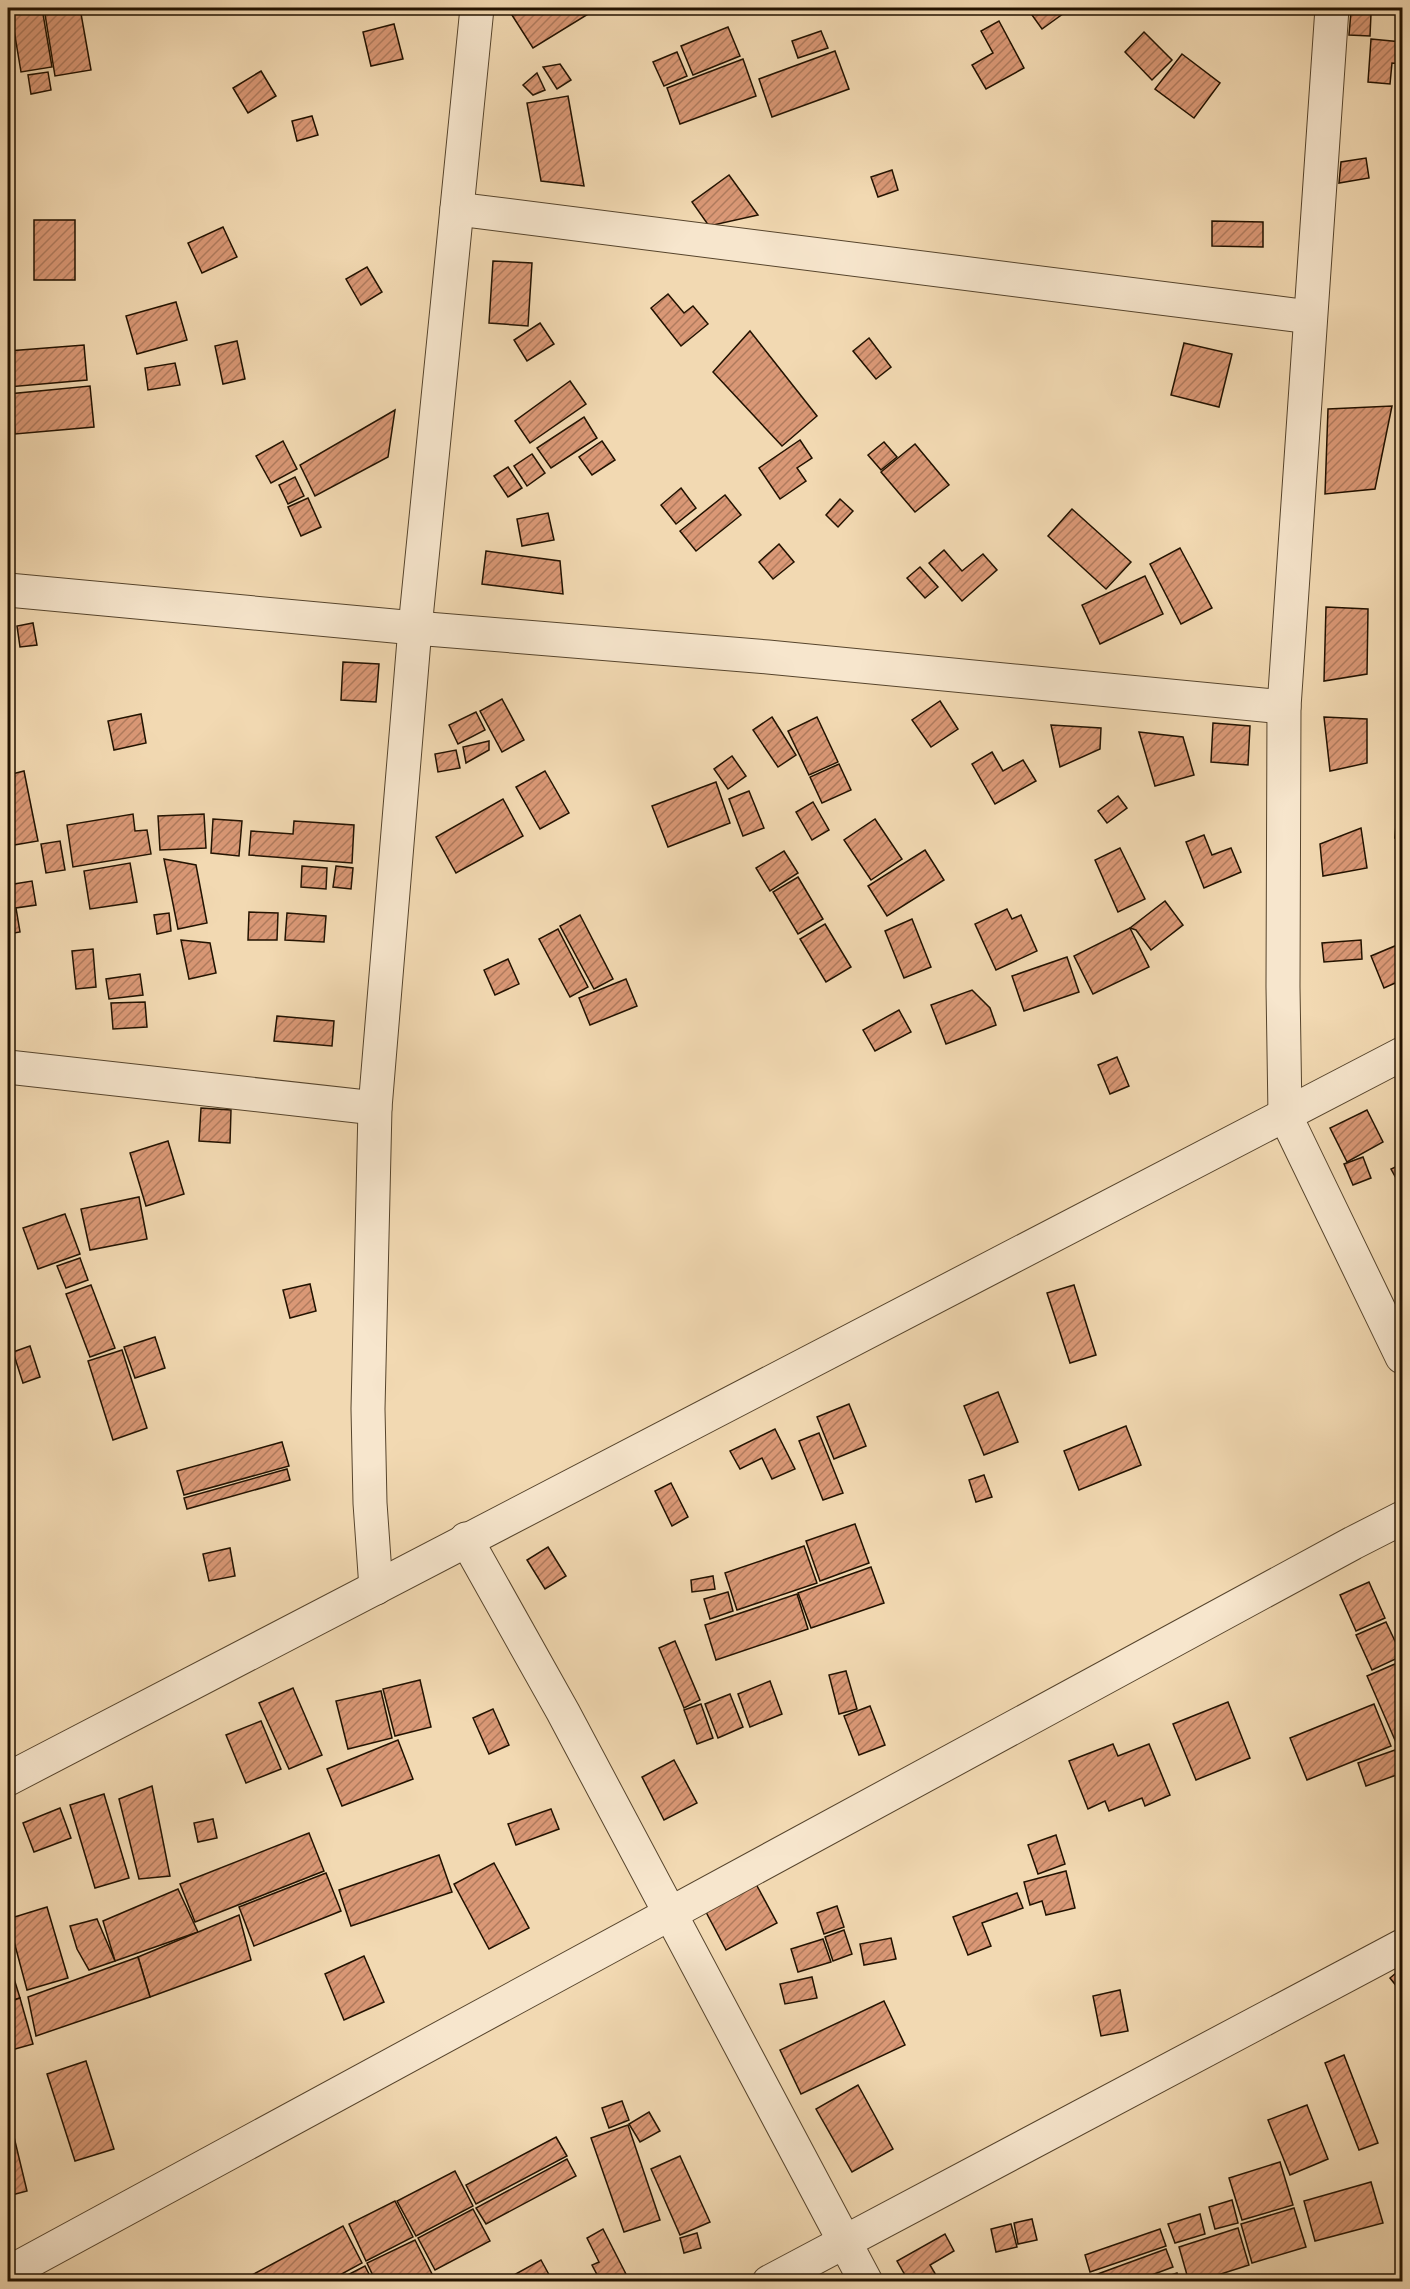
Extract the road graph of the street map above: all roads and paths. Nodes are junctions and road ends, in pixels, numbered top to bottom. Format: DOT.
graph roads {
  1 [pos="477,8"];
  2 [pos="1332,8"];
  3 [pos="457,209"];
  4 [pos="1310,317"];
  5 [pos="8,591"];
  6 [pos="415,628"];
  7 [pos="1284,707"];
  8 [pos="1402,1054"];
  9 [pos="8,1067"];
  10 [pos="375,1108"];
  11 [pos="1286,1115"];
  12 [pos="1402,1357"];
  13 [pos="1402,1518"];
  14 [pos="466,1539"];
  15 [pos="376,1588"];
  16 [pos="8,1779"];
  17 [pos="671,1913"];
  18 [pos="1402,1946"];
  19 [pos="844,2241"];
  20 [pos="8,2273"];
  21 [pos="769,2282"];
  22 [pos="866,2282"];
  1 -- 3 [label="street"];
  2 -- 4 [label="street"];
  3 -- 4 [label="street"];
  3 -- 6 [label="street"];
  4 -- 7 [label="street"];
  5 -- 6 [label="street"];
  6 -- 7 [label="street"];
  6 -- 10 [label="street"];
  7 -- 11 [label="street"];
  8 -- 11 [label="street"];
  9 -- 10 [label="street"];
  10 -- 15 [label="street"];
  11 -- 12 [label="street"];
  11 -- 14 [label="street"];
  13 -- 17 [label="street"];
  14 -- 15 [label="street"];
  14 -- 17 [label="street"];
  15 -- 16 [label="street"];
  17 -- 19 [label="street"];
  17 -- 20 [label="street"];
  18 -- 19 [label="street"];
  19 -- 21 [label="street"];
  19 -- 22 [label="street"];
}
